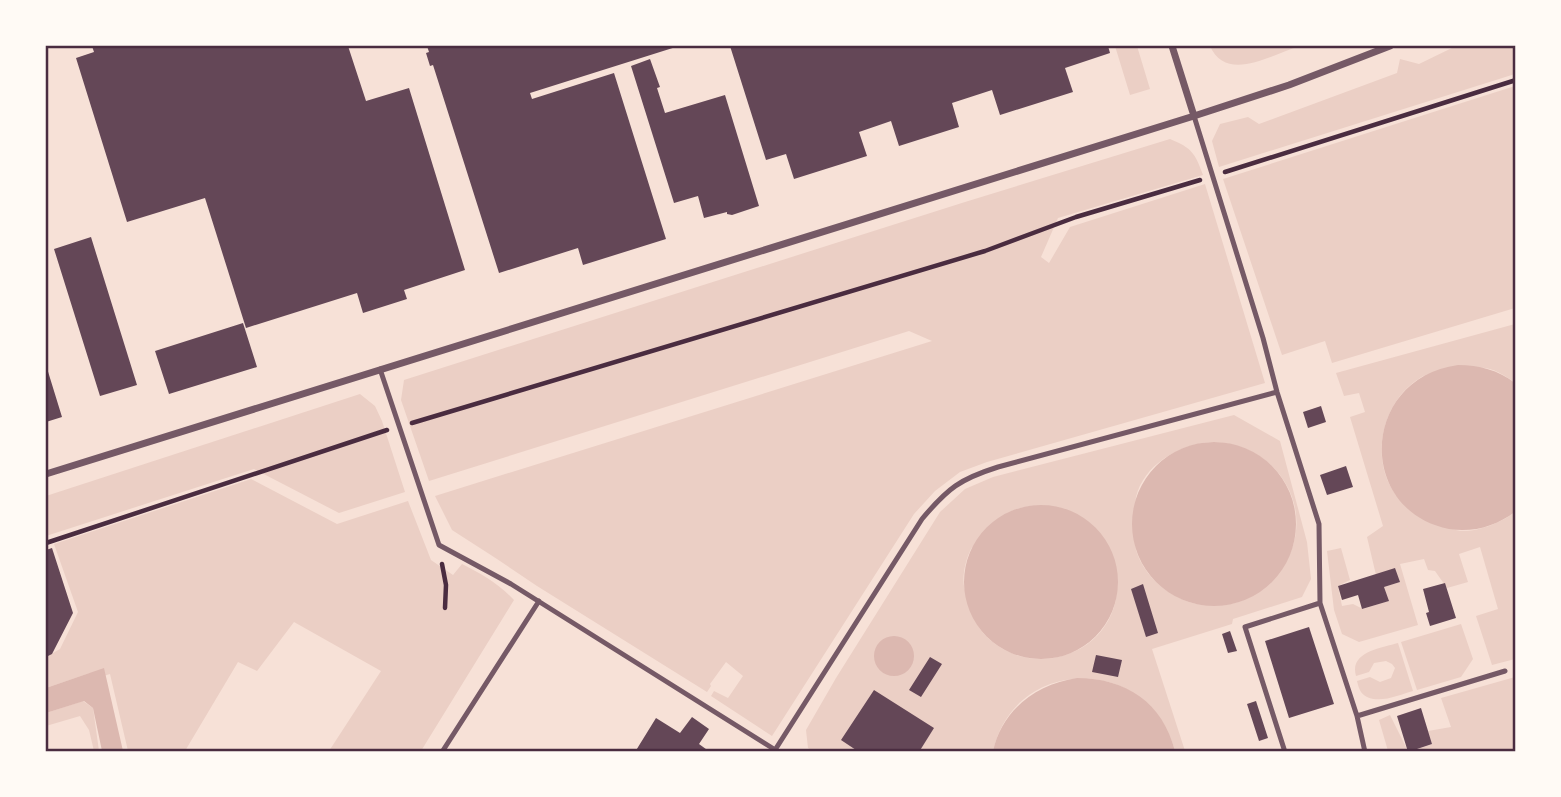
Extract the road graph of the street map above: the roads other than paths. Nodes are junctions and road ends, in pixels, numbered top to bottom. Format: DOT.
graph roads {
  1 [pos="1172,46"];
  2 [pos="1390,46"];
  3 [pos="1194,116"];
  4 [pos="380,369"];
  5 [pos="1278,392"];
  6 [pos="46,474"];
  7 [pos="538,601"];
  8 [pos="1320,604"];
  9 [pos="1505,671"];
  10 [pos="1357,716"];
  11 [pos="442,751"];
  12 [pos="776,751"];
  13 [pos="1284,751"];
  14 [pos="1365,751"];
  1 -- 3 [label="street"];
  2 -- 3 [label="street"];
  3 -- 4 [label="street"];
  3 -- 5 [label="lane"];
  4 -- 6 [label="street"];
  4 -- 7 [label="lane"];
  5 -- 8 [label="lane"];
  5 -- 12 [label="lane"];
  7 -- 11 [label="lane"];
  7 -- 12 [label="lane"];
  8 -- 10 [label="lane"];
  8 -- 13 [label="lane"];
  9 -- 10 [label="lane"];
  10 -- 14 [label="lane"];
}
